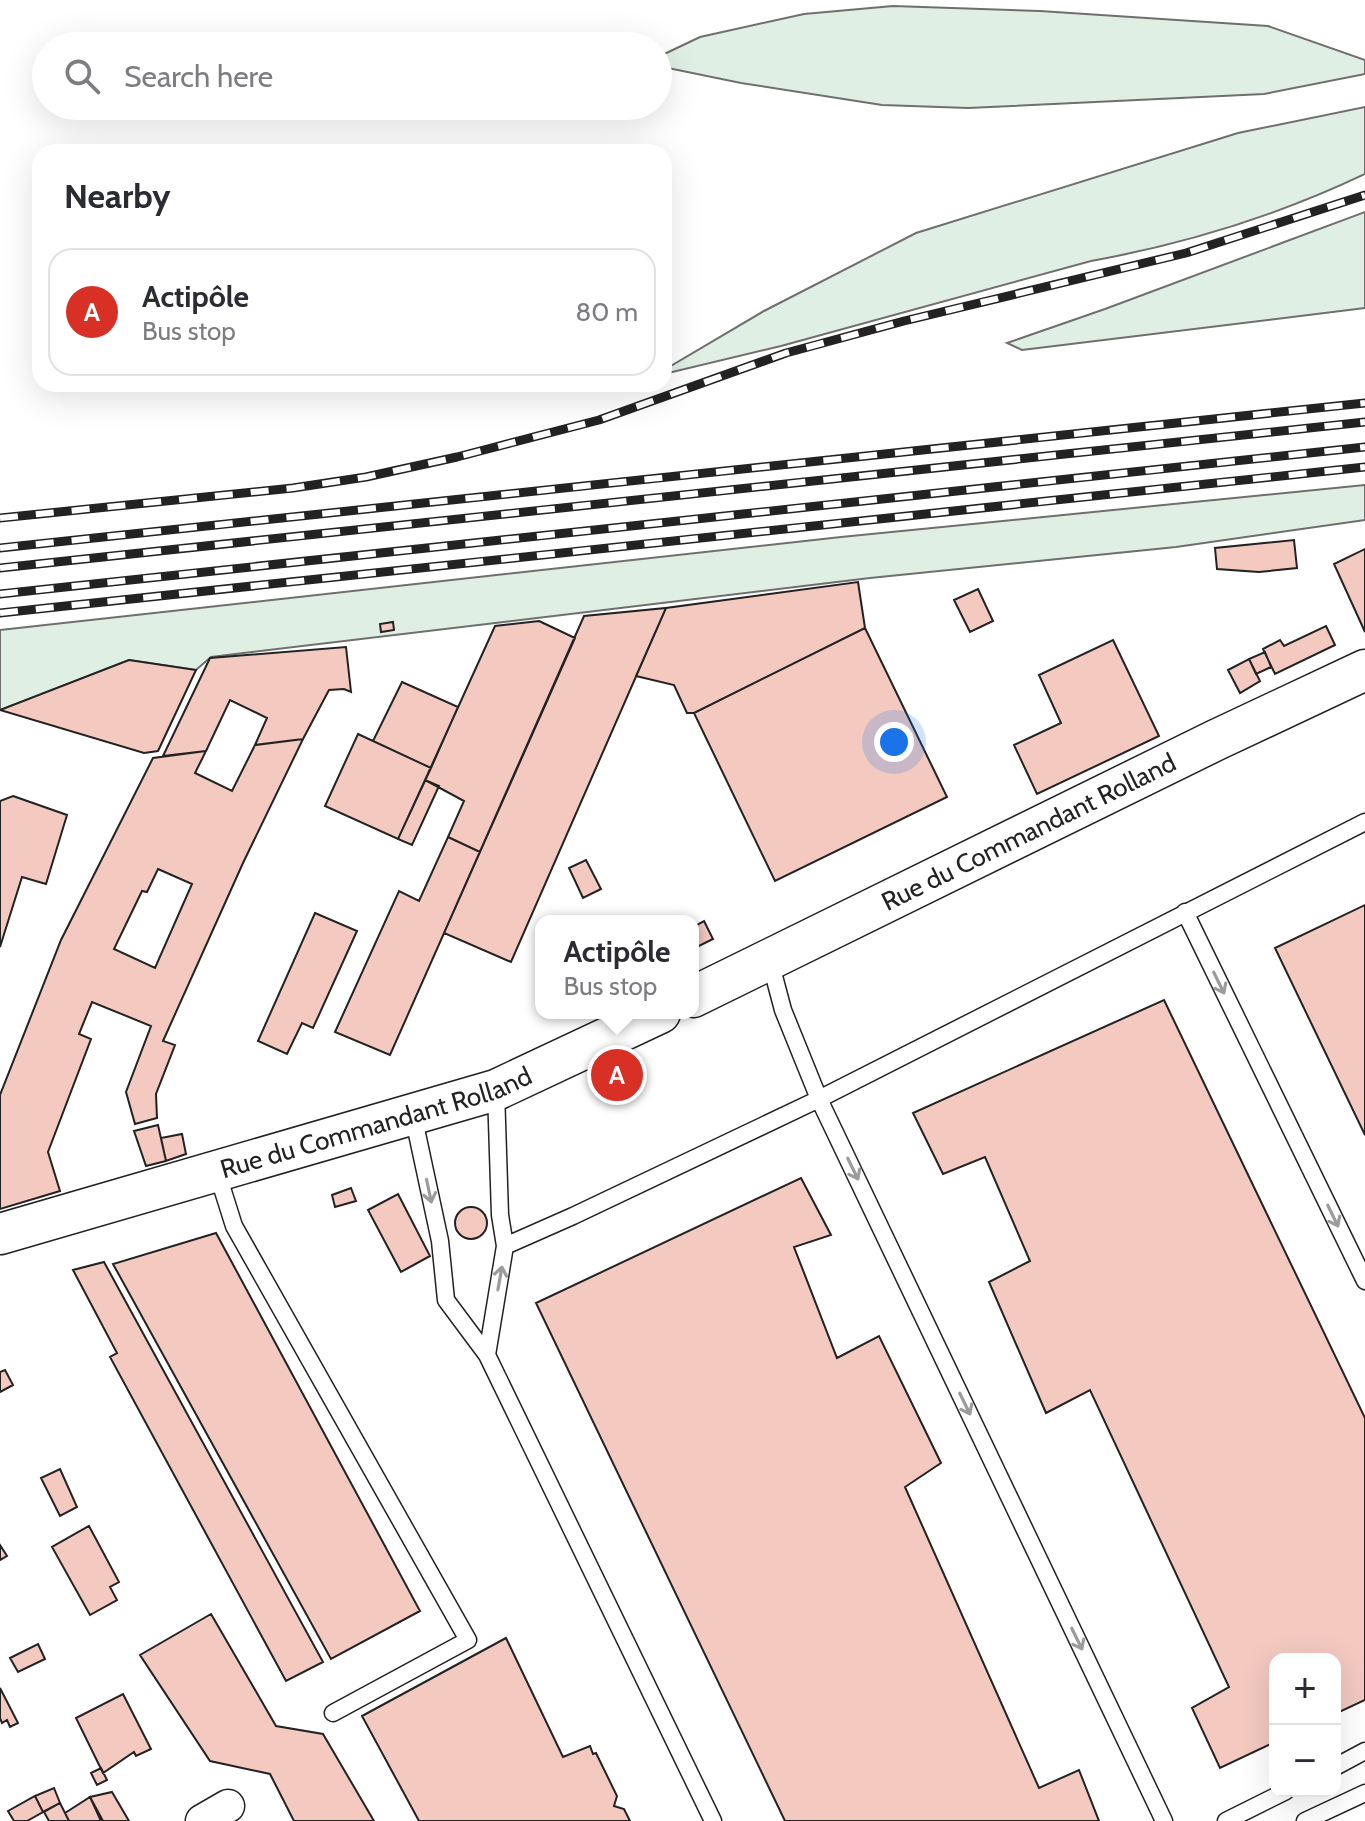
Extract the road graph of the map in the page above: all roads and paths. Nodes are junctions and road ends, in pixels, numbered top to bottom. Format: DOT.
graph roads {
  1 [pos="1365,670"];
  2 [pos="1365,822"];
  3 [pos="1185,912"];
  4 [pos="770,959"];
  5 [pos="699,994"];
  6 [pos="647,1019"];
  7 [pos="496,1090"];
  8 [pos="819,1099"];
  9 [pos="413,1115"];
  10 [pos="217,1172"];
  11 [pos="0,1234"];
  12 [pos="505,1246"];
  13 [pos="1365,1281"];
  14 [pos="487,1355"];
  15 [pos="333,1713"];
  16 [pos="1365,1751"];
  17 [pos="1341,1764"];
  18 [pos="1365,1793"];
  19 [pos="1274,1797"];
  20 [pos="713,1821"];
  21 [pos="1164,1821"];
  22 [pos="1226,1821"];
  23 [pos="1305,1821"];
  1 -- 4 [label="street, Rue du Commandant Rolland"];
  2 -- 3 [label="lane"];
  3 -- 8 [label="lane"];
  3 -- 13 [label="lane, one-way"];
  4 -- 5 [label="street, Rue du Commandant Rolland"];
  4 -- 8 [label="lane"];
  6 -- 7 [label="street, Rue du Commandant Rolland"];
  7 -- 9 [label="street, Rue du Commandant Rolland"];
  7 -- 12 [label="lane"];
  8 -- 12 [label="lane"];
  8 -- 21 [label="lane, one-way"];
  9 -- 10 [label="street, Rue du Commandant Rolland"];
  9 -- 14 [label="lane, one-way"];
  10 -- 11 [label="street, Rue du Commandant Rolland"];
  10 -- 15 [label="lane"];
  14 -- 12 [label="lane, one-way"];
  14 -- 20 [label="lane"];
  16 -- 17 [label="lane"];
  18 -- 23 [label="lane"];
  19 -- 22 [label="lane"];
}
